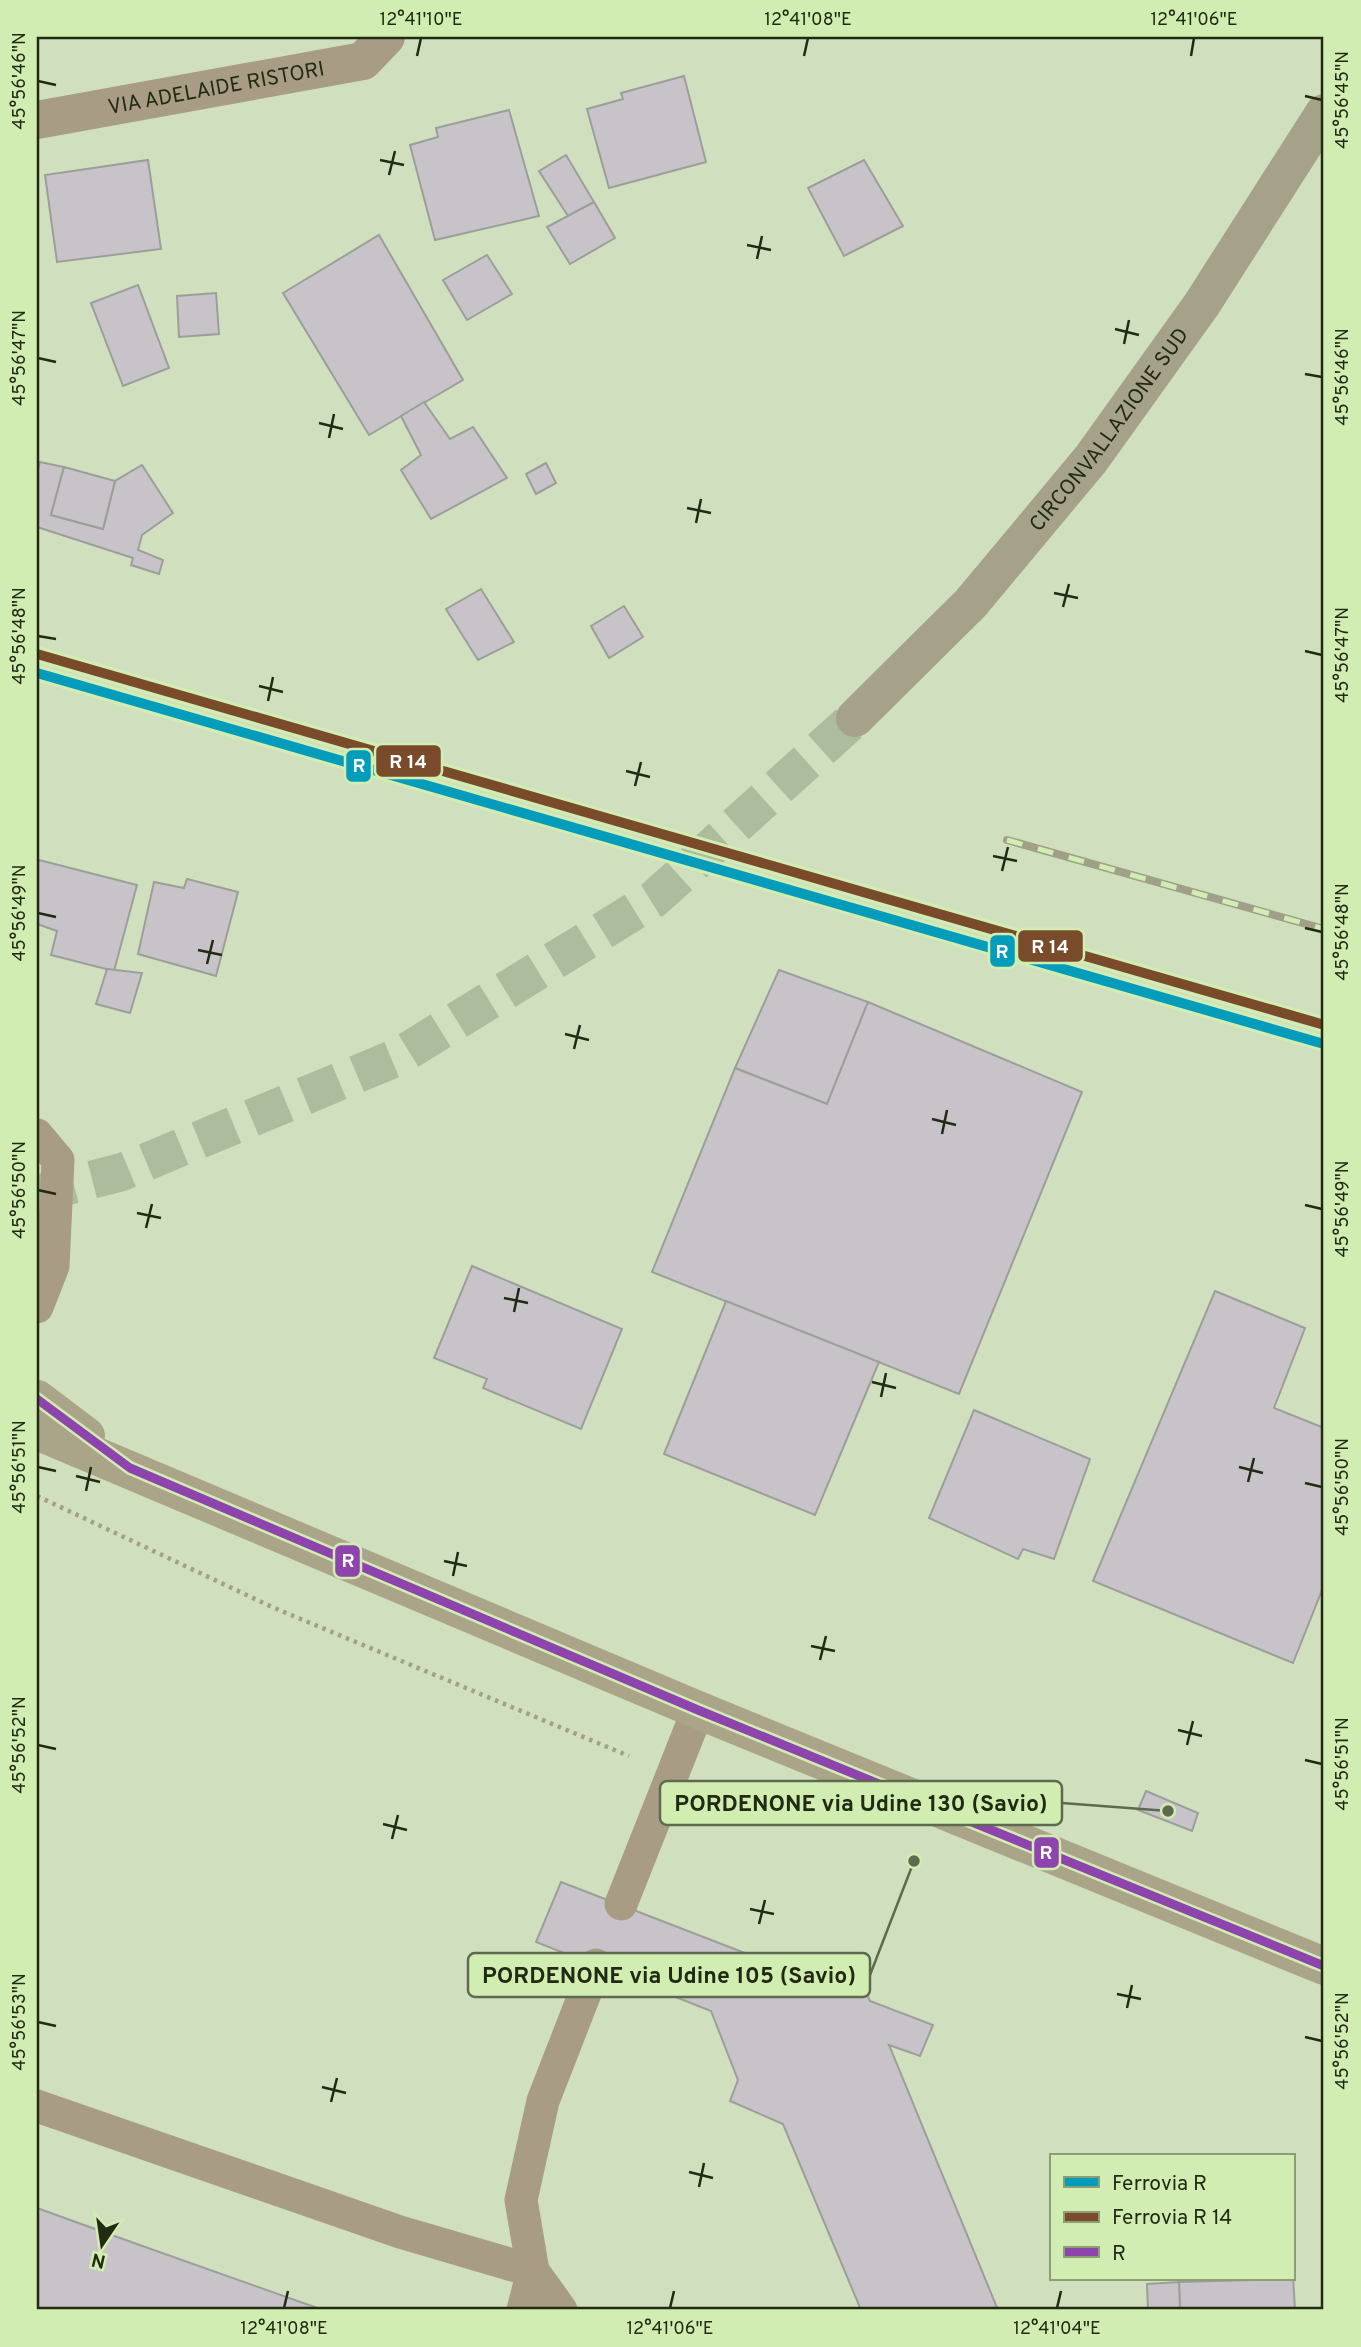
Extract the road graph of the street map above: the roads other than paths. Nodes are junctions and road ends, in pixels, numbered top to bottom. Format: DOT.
graph roads {
  1 [pos="386,37"];
  2 [pos="1324,113"];
  3 [pos="37,120"];
  4 [pos="855,718"];
  5 [pos="37,1135"];
  6 [pos="37,1307"];
  7 [pos="37,1399"];
  8 [pos="37,1431"];
  9 [pos="130,1468"];
  10 [pos="698,1710"];
  11 [pos="621,1904"];
  12 [pos="596,1965"];
  13 [pos="1324,1966"];
  14 [pos="37,2106"];
  15 [pos="533,2271"];
  16 [pos="523,2310"];
  17 [pos="561,2310"];
  1 -- 3 [label="street, VIA ADELAIDE RISTORI"];
  2 -- 4 [label="main road, CIRCONVALLAZIONE SUD"];
  5 -- 6 [label="lane"];
  7 -- 9 [label="main road"];
  8 -- 9 [label="main road"];
  9 -- 10 [label="main road"];
  10 -- 11 [label="lane"];
  10 -- 13 [label="main road"];
  12 -- 15 [label="lane"];
  14 -- 15 [label="lane"];
  15 -- 16 [label="lane"];
  15 -- 17 [label="lane"];
}
